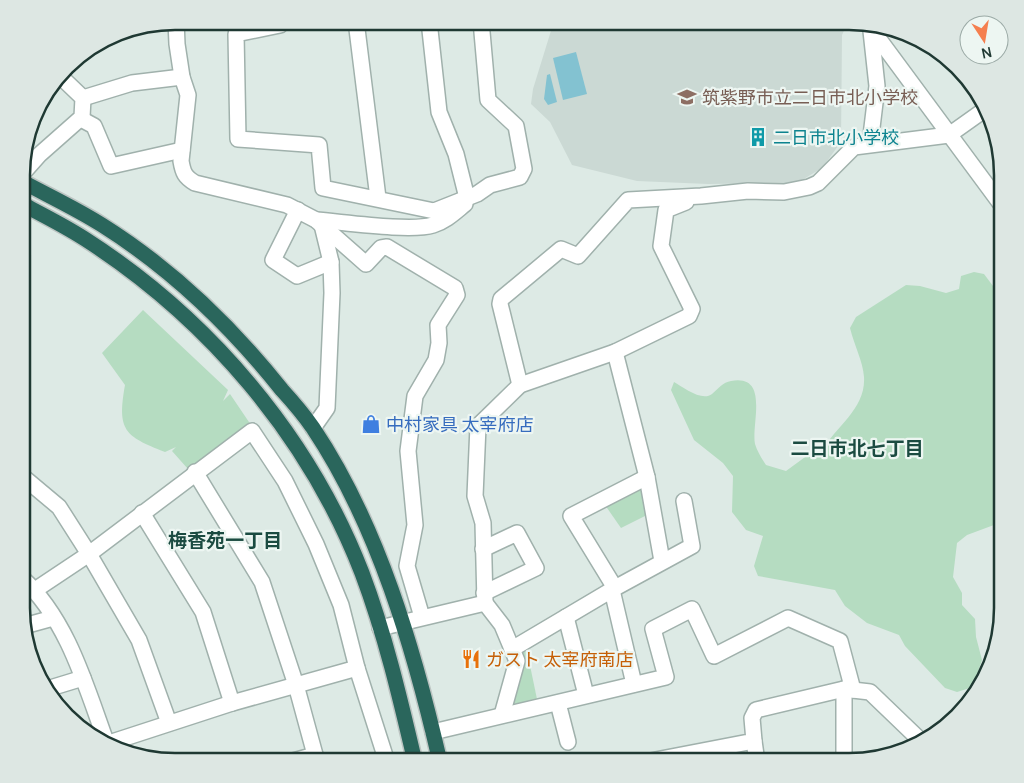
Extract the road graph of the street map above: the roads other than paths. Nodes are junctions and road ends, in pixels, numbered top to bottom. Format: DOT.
graph roads {
  1 [pos="176,30"];
  2 [pos="256,30"];
  3 [pos="357,30"];
  4 [pos="430,30"];
  5 [pos="482,30"];
  6 [pos="870,32"];
  7 [pos="874,32"];
  8 [pos="182,77"];
  9 [pos="65,81"];
  10 [pos="83,98"];
  11 [pos="980,113"];
  12 [pos="80,119"];
  13 [pos="949,135"];
  14 [pos="870,144"];
  15 [pos="182,150"];
  16 [pos="31,165"];
  17 [pos="30,186"];
  18 [pos="994,195"];
  19 [pos="472,196"];
  20 [pos="701,196"];
  21 [pos="378,198"];
  22 [pos="30,208"];
  23 [pos="298,210"];
  24 [pos="319,222"];
  25 [pos="331,262"];
  26 [pos="615,352"];
  27 [pos="520,386"];
  28 [pos="313,428"];
  29 [pos="195,472"];
  30 [pos="647,477"];
  31 [pos="30,483"];
  32 [pos="684,502"];
  33 [pos="142,513"];
  34 [pos="483,549"];
  35 [pos="89,554"];
  36 [pos="662,561"];
  37 [pos="30,585"];
  38 [pos="614,589"];
  39 [pos="35,590"];
  40 [pos="484,598"];
  41 [pos="566,617"];
  42 [pos="53,618"];
  43 [pos="422,618"];
  44 [pos="402,622"];
  45 [pos="31,624"];
  46 [pos="380,628"];
  47 [pos="512,649"];
  48 [pos="357,668"];
  49 [pos="83,678"];
  50 [pos="634,684"];
  51 [pos="296,685"];
  52 [pos="53,687"];
  53 [pos="848,689"];
  54 [pos="586,695"];
  55 [pos="232,703"];
  56 [pos="558,703"];
  57 [pos="502,715"];
  58 [pos="169,723"];
  59 [pos="433,732"];
  60 [pos="103,734"];
  61 [pos="916,737"];
  62 [pos="116,741"];
  63 [pos="754,741"];
  64 [pos="568,742"];
  65 [pos="315,753"];
  66 [pos="384,753"];
  67 [pos="414,753"];
  68 [pos="438,753"];
  69 [pos="692,753"];
  70 [pos="755,753"];
  71 [pos="844,753"];
  1 -- 8 [label="street"];
  2 -- 21 [label="street"];
  3 -- 21 [label="street"];
  4 -- 19 [label="street"];
  5 -- 19 [label="street"];
  6 -- 14 [label="street"];
  7 -- 13 [label="street"];
  8 -- 10 [label="street"];
  8 -- 15 [label="street"];
  9 -- 10 [label="street"];
  10 -- 12 [label="street"];
  11 -- 13 [label="street"];
  12 -- 15 [label="street"];
  12 -- 16 [label="street"];
  13 -- 14 [label="street"];
  13 -- 18 [label="street"];
  14 -- 20 [label="street"];
  15 -- 23 [label="street"];
  17 -- 28 [label="highway"];
  19 -- 21 [label="street"];
  19 -- 24 [label="street"];
  20 -- 26 [label="street"];
  20 -- 27 [label="street"];
  22 -- 46 [label="highway"];
  23 -- 24 [label="street"];
  23 -- 25 [label="street"];
  24 -- 25 [label="street"];
  24 -- 43 [label="street"];
  25 -- 28 [label="street"];
  26 -- 27 [label="street"];
  26 -- 30 [label="street"];
  27 -- 34 [label="street"];
  28 -- 44 [label="highway"];
  29 -- 33 [label="street"];
  29 -- 48 [label="street"];
  29 -- 51 [label="street"];
  30 -- 36 [label="street"];
  30 -- 38 [label="street"];
  31 -- 35 [label="street"];
  32 -- 36 [label="street"];
  33 -- 35 [label="street"];
  33 -- 55 [label="street"];
  34 -- 40 [label="street"];
  34 -- 40 [label="street"];
  35 -- 39 [label="street"];
  35 -- 58 [label="street"];
  36 -- 38 [label="street"];
  37 -- 39 [label="street"];
  38 -- 41 [label="street"];
  38 -- 50 [label="street"];
  39 -- 42 [label="street"];
  40 -- 43 [label="street"];
  40 -- 47 [label="street"];
  41 -- 47 [label="street"];
  41 -- 54 [label="street"];
  42 -- 45 [label="street"];
  42 -- 49 [label="street"];
  43 -- 44 [label="street"];
  44 -- 46 [label="street"];
  44 -- 59 [label="highway"];
  46 -- 67 [label="highway"];
  47 -- 57 [label="street"];
  48 -- 51 [label="street"];
  48 -- 66 [label="street"];
  49 -- 52 [label="street"];
  49 -- 60 [label="street"];
  50 -- 53 [label="street"];
  50 -- 54 [label="street"];
  51 -- 55 [label="street"];
  51 -- 65 [label="street"];
  53 -- 61 [label="street"];
  53 -- 63 [label="street"];
  53 -- 71 [label="street"];
  54 -- 56 [label="street"];
  55 -- 58 [label="street"];
  56 -- 57 [label="street"];
  56 -- 64 [label="street"];
  57 -- 59 [label="street"];
  58 -- 62 [label="street"];
  59 -- 68 [label="highway"];
  63 -- 69 [label="street"];
  63 -- 70 [label="street"];
}
